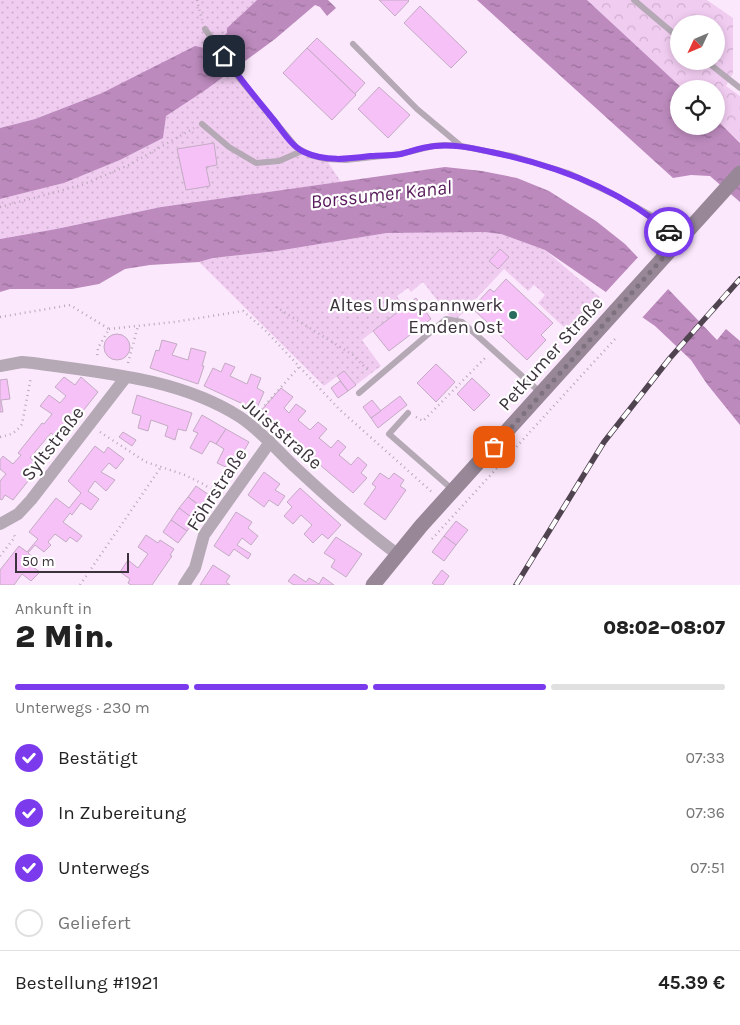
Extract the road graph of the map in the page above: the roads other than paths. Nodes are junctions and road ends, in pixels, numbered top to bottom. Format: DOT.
graph roads {
  1 [pos="634,0"];
  2 [pos="205,29"];
  3 [pos="670,30"];
  4 [pos="353,44"];
  5 [pos="717,70"];
  6 [pos="740,88"];
  7 [pos="202,124"];
  8 [pos="461,146"];
  9 [pos="302,151"];
  10 [pos="740,173"];
  11 [pos="679,240"];
  12 [pos="0,366"];
  13 [pos="126,376"];
  14 [pos="359,393"];
  15 [pos="541,393"];
  16 [pos="408,413"];
  17 [pos="270,442"];
  18 [pos="448,496"];
  19 [pos="4,523"];
  20 [pos="396,554"];
  21 [pos="184,585"];
  22 [pos="372,585"];
  1 -- 3 [label="lane"];
  2 -- 9 [label="lane"];
  4 -- 8 [label="lane"];
  5 -- 6 [label="lane"];
  7 -- 9 [label="lane"];
  8 -- 9 [label="lane"];
  8 -- 11 [label="lane"];
  10 -- 11 [label="main road, Petkumer Straße"];
  11 -- 15 [label="main road, Petkumer Straße"];
  12 -- 13 [label="street, Juiststraße"];
  13 -- 17 [label="street, Juiststraße"];
  13 -- 19 [label="street, Syltstraße"];
  14 -- 15 [label="lane"];
  15 -- 18 [label="main road, Petkumer Straße"];
  16 -- 18 [label="lane"];
  17 -- 20 [label="street, Juiststraße"];
  17 -- 21 [label="street, Föhrstraße"];
  18 -- 20 [label="main road, Petkumer Straße"];
  20 -- 22 [label="main road, Petkumer Straße"];
}
